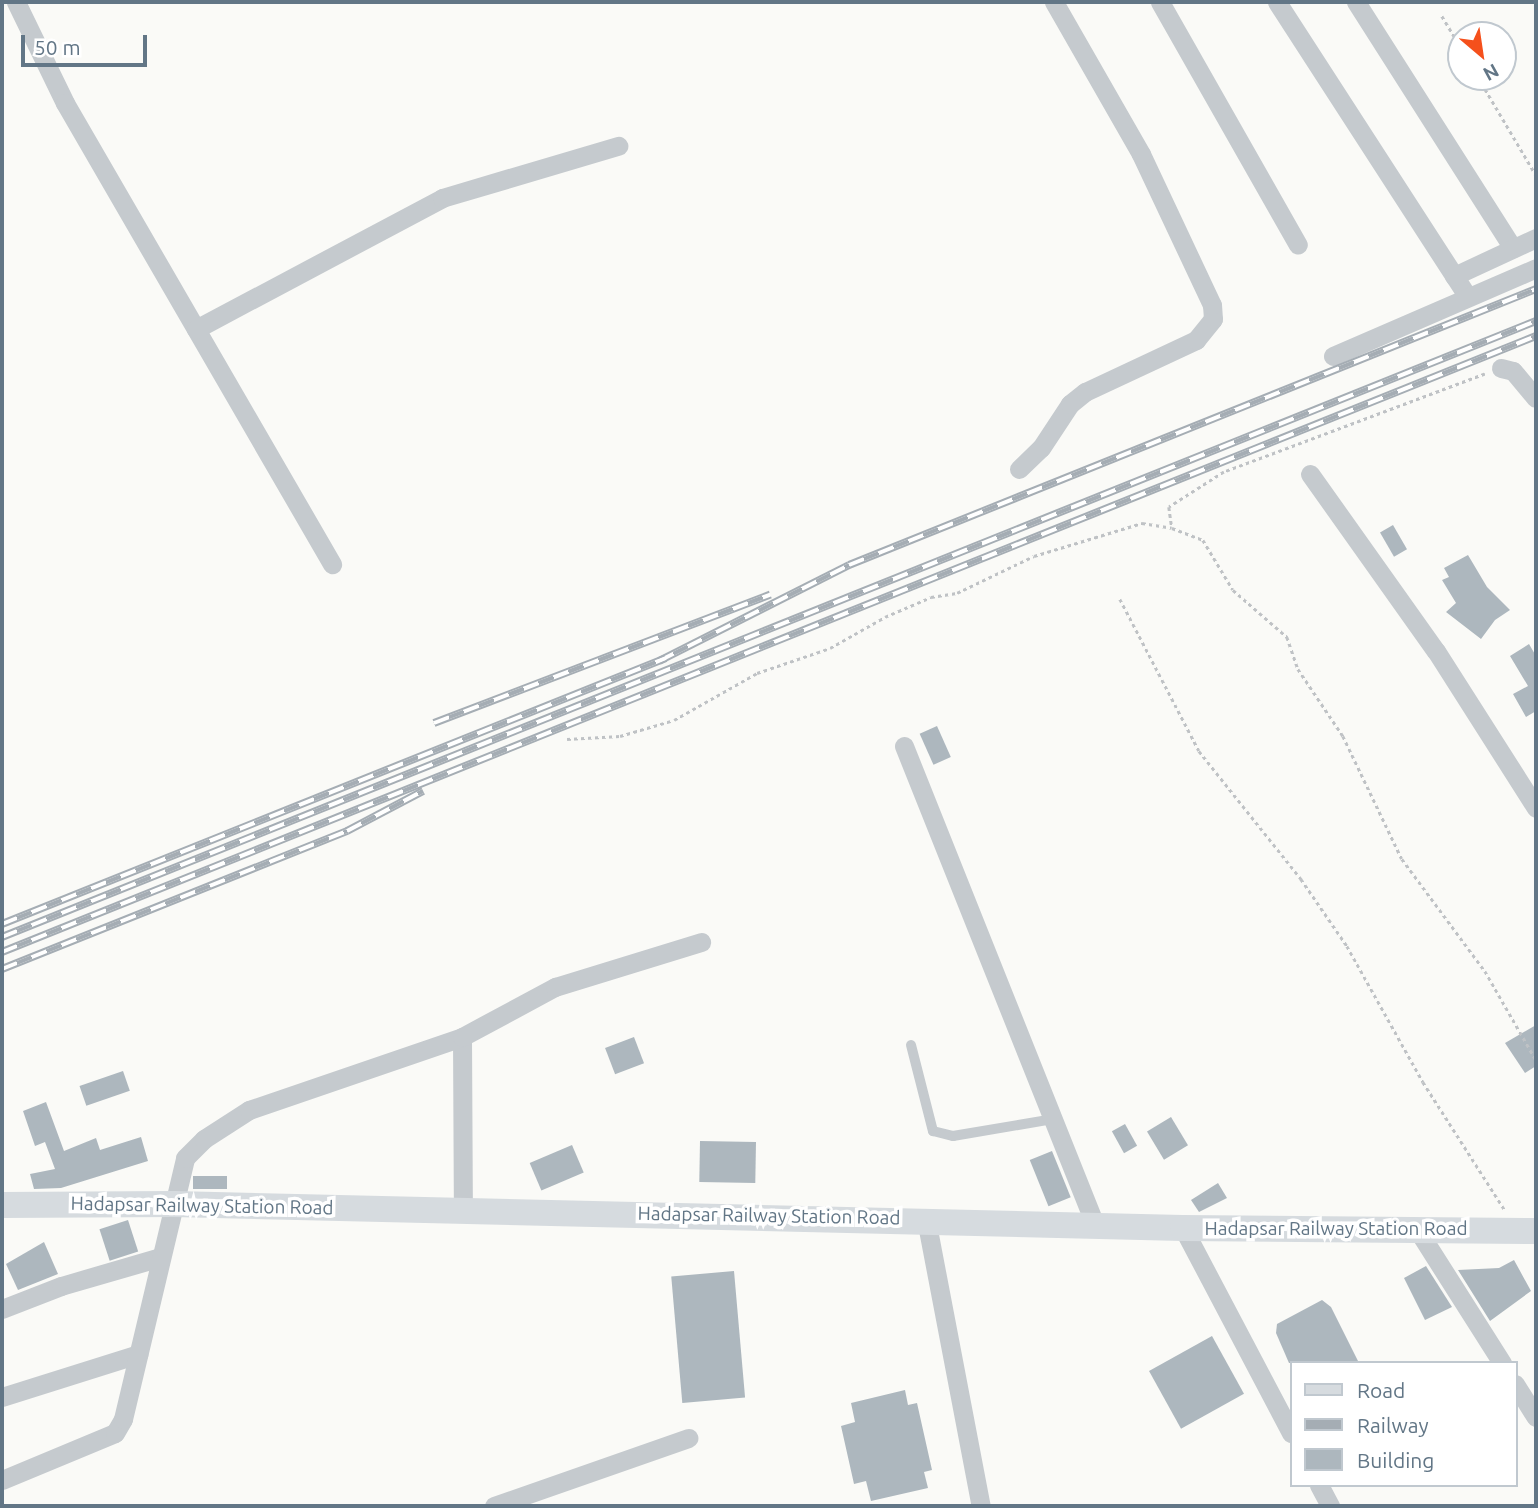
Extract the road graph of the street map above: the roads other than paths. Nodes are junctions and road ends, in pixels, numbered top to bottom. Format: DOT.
graph roads {
  1 [pos="16,2"];
  2 [pos="1054,2"];
  3 [pos="1160,2"];
  4 [pos="1277,2"];
  5 [pos="1356,2"];
  6 [pos="618,146"];
  7 [pos="1536,237"];
  8 [pos="1298,246"];
  9 [pos="1513,248"];
  10 [pos="1536,268"];
  11 [pos="1454,276"];
  12 [pos="1468,297"];
  13 [pos="196,329"];
  14 [pos="1333,356"];
  15 [pos="1501,368"];
  16 [pos="1536,398"];
  17 [pos="1019,469"];
  18 [pos="1310,474"];
  19 [pos="332,564"];
  20 [pos="904,746"];
  21 [pos="1536,807"];
  22 [pos="701,942"];
  23 [pos="462,1037"];
  24 [pos="911,1045"];
  25 [pos="1053,1119"];
  26 [pos="174,1204"];
  27 [pos="2,1205"];
  28 [pos="463,1210"];
  29 [pos="926,1219"];
  30 [pos="1094,1222"];
  31 [pos="1183,1228"];
  32 [pos="1417,1229"];
  33 [pos="1527,1231"];
  34 [pos="161,1257"];
  35 [pos="2,1309"];
  36 [pos="138,1354"];
  37 [pos="1501,1361"];
  38 [pos="1517,1387"];
  39 [pos="2,1397"];
  40 [pos="1536,1417"];
  41 [pos="1290,1431"];
  42 [pos="688,1438"];
  43 [pos="2,1480"];
  44 [pos="1320,1487"];
  45 [pos="494,1506"];
  46 [pos="981,1506"];
  47 [pos="1330,1506"];
  1 -- 13 [label="street"];
  2 -- 17 [label="street"];
  3 -- 8 [label="street"];
  4 -- 11 [label="street"];
  5 -- 9 [label="street"];
  6 -- 13 [label="street"];
  7 -- 9 [label="street"];
  9 -- 11 [label="street"];
  10 -- 12 [label="street"];
  11 -- 12 [label="street"];
  12 -- 14 [label="street"];
  13 -- 19 [label="street"];
  15 -- 16 [label="street"];
  18 -- 21 [label="street"];
  20 -- 25 [label="street"];
  22 -- 23 [label="street"];
  23 -- 26 [label="street"];
  23 -- 28 [label="street"];
  24 -- 25 [label="lane"];
  25 -- 30 [label="street"];
  26 -- 27 [label="street, Hadapsar Railway Station Road"];
  26 -- 28 [label="street, Hadapsar Railway Station Road"];
  26 -- 34 [label="street"];
  28 -- 29 [label="street, Hadapsar Railway Station Road"];
  29 -- 30 [label="street, Hadapsar Railway Station Road"];
  29 -- 46 [label="street"];
  30 -- 31 [label="street, Hadapsar Railway Station Road"];
  31 -- 32 [label="street, Hadapsar Railway Station Road"];
  31 -- 41 [label="street"];
  32 -- 33 [label="street, Hadapsar Railway Station Road"];
  32 -- 37 [label="street"];
  34 -- 35 [label="street"];
  34 -- 36 [label="street"];
  36 -- 39 [label="street"];
  36 -- 43 [label="street"];
  38 -- 40 [label="street"];
  42 -- 45 [label="street"];
  44 -- 47 [label="street"];
}
